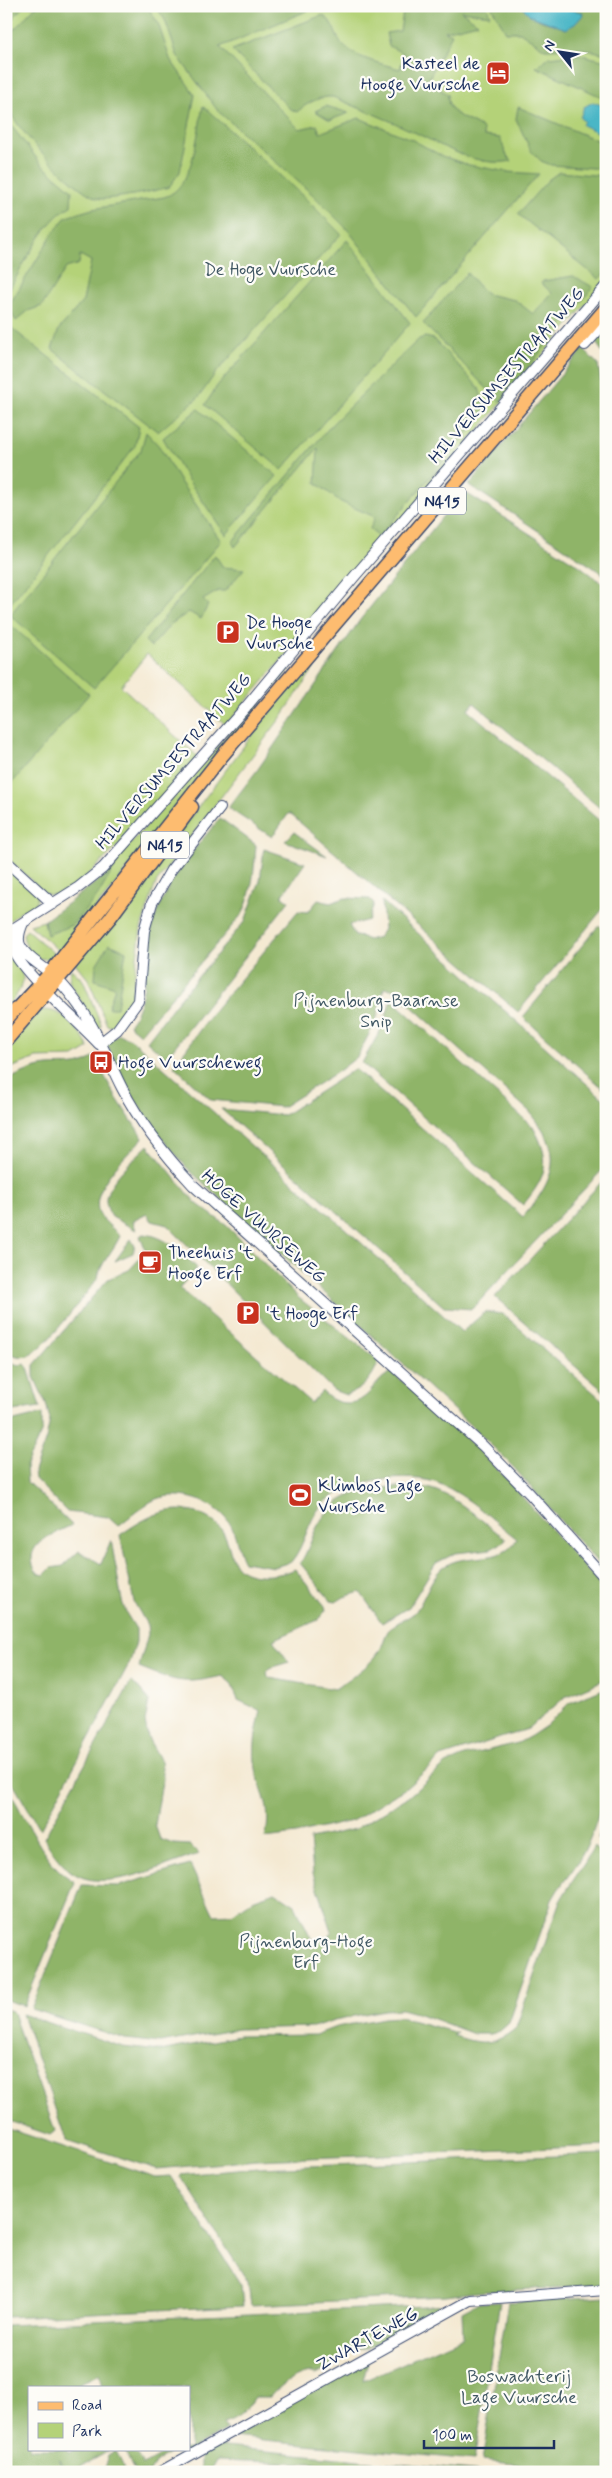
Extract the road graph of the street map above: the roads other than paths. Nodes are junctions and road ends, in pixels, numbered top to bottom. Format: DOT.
graph roads {
  1 [pos="606,286"];
  2 [pos="606,308"];
  3 [pos="606,322"];
  4 [pos="585,345"];
  5 [pos="220,808"];
  6 [pos="6,861"];
  7 [pos="53,904"];
  8 [pos="24,922"];
  9 [pos="54,977"];
  10 [pos="43,989"];
  11 [pos="6,1020"];
  12 [pos="6,1041"];
  13 [pos="99,1044"];
  14 [pos="606,1579"];
  15 [pos="606,2290"];
  16 [pos="160,2472"];
  1 -- 7 [label="street, HILVERSUMSESTRAATWEG"];
  2 -- 9 [label="main road, HILVERSUMSESTRAATWEG / N415"];
  3 -- 4 [label="street"];
  5 -- 13 [label="street"];
  6 -- 7 [label="street"];
  7 -- 8 [label="street, HILVERSUMSESTRAATWEG"];
  8 -- 9 [label="street"];
  8 -- 10 [label="street, HILVERSUMSESTRAATWEG"];
  9 -- 10 [label="main road, HILVERSUMSESTRAATWEG / N415"];
  9 -- 13 [label="street, HOGE VUURSEWEG"];
  10 -- 11 [label="main road, HILVERSUMSESTRAATWEG / N415"];
  10 -- 12 [label="main road, HILVERSUMSESTRAATWEG / N415"];
  10 -- 13 [label="street, HOGE VUURSEWEG"];
  13 -- 14 [label="street, HOGE VUURSEWEG"];
  15 -- 16 [label="street, ZWARTEWEG"];
}
